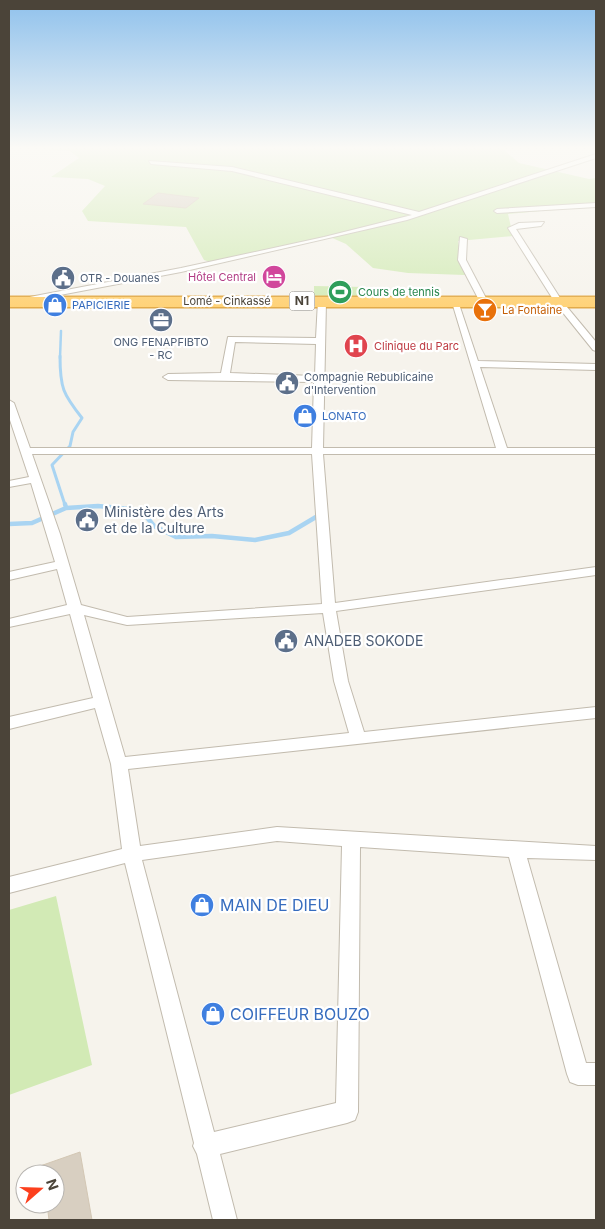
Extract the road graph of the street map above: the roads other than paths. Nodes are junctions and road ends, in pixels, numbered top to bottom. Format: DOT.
graph roads {
  1 [pos="387,206"];
  2 [pos="443,206"];
  3 [pos="494,206"];
  4 [pos="573,206"];
  5 [pos="496,211"];
  6 [pos="419,214"];
  7 [pos="541,224"];
  8 [pos="507,225"];
  9 [pos="462,239"];
  10 [pos="322,301"];
  11 [pos="9,302"];
  12 [pos="454,302"];
  13 [pos="484,302"];
  14 [pos="559,302"];
  15 [pos="596,302"];
  16 [pos="321,341"];
  17 [pos="596,348"];
  18 [pos="474,364"];
  19 [pos="596,367"];
  20 [pos="225,376"];
  21 [pos="168,377"];
  22 [pos="320,379"];
  23 [pos="9,403"];
  24 [pos="317,450"];
  25 [pos="502,450"];
  26 [pos="596,451"];
  27 [pos="26,452"];
  28 [pos="35,480"];
  29 [pos="9,484"];
  30 [pos="62,564"];
  31 [pos="596,571"];
  32 [pos="9,576"];
  33 [pos="75,608"];
  34 [pos="329,608"];
  35 [pos="9,623"];
  36 [pos="101,701"];
  37 [pos="596,713"];
  38 [pos="9,723"];
  39 [pos="358,738"];
  40 [pos="119,764"];
  41 [pos="351,838"];
  42 [pos="516,850"];
  43 [pos="596,853"];
  44 [pos="132,854"];
  45 [pos="9,885"];
  46 [pos="596,1074"];
  47 [pos="204,1146"];
  48 [pos="225,1220"];
  1 -- 6 [label="street"];
  2 -- 6 [label="street"];
  3 -- 5 [label="street"];
  4 -- 5 [label="street"];
  5 -- 8 [label="street"];
  6 -- 11 [label="street"];
  7 -- 8 [label="street"];
  8 -- 14 [label="street"];
  9 -- 13 [label="street"];
  10 -- 11 [label="highway, Lomé - Cinkassé / N1"];
  10 -- 12 [label="highway, Lomé - Cinkassé / N1"];
  10 -- 16 [label="street"];
  12 -- 13 [label="highway, Lomé - Cinkassé / N1"];
  12 -- 18 [label="street"];
  13 -- 14 [label="highway, Lomé - Cinkassé / N1"];
  14 -- 15 [label="highway, Lomé - Cinkassé / N1"];
  14 -- 17 [label="street"];
  16 -- 20 [label="street"];
  16 -- 22 [label="street"];
  18 -- 19 [label="street"];
  18 -- 25 [label="street"];
  20 -- 21 [label="street"];
  20 -- 22 [label="street"];
  22 -- 24 [label="street"];
  23 -- 27 [label="street"];
  24 -- 25 [label="street"];
  24 -- 27 [label="street"];
  24 -- 34 [label="street"];
  25 -- 26 [label="street"];
  27 -- 28 [label="street"];
  28 -- 29 [label="street"];
  28 -- 30 [label="street"];
  30 -- 32 [label="street"];
  30 -- 33 [label="street"];
  31 -- 34 [label="street"];
  33 -- 34 [label="street"];
  33 -- 35 [label="street"];
  33 -- 36 [label="street"];
  34 -- 39 [label="street"];
  36 -- 38 [label="street"];
  36 -- 40 [label="street"];
  37 -- 39 [label="street"];
  39 -- 40 [label="street"];
  40 -- 44 [label="street"];
  41 -- 42 [label="street"];
  41 -- 44 [label="street"];
  41 -- 47 [label="street"];
  42 -- 43 [label="street"];
  42 -- 46 [label="street"];
  44 -- 45 [label="street"];
  44 -- 47 [label="street"];
  47 -- 48 [label="street"];
}
